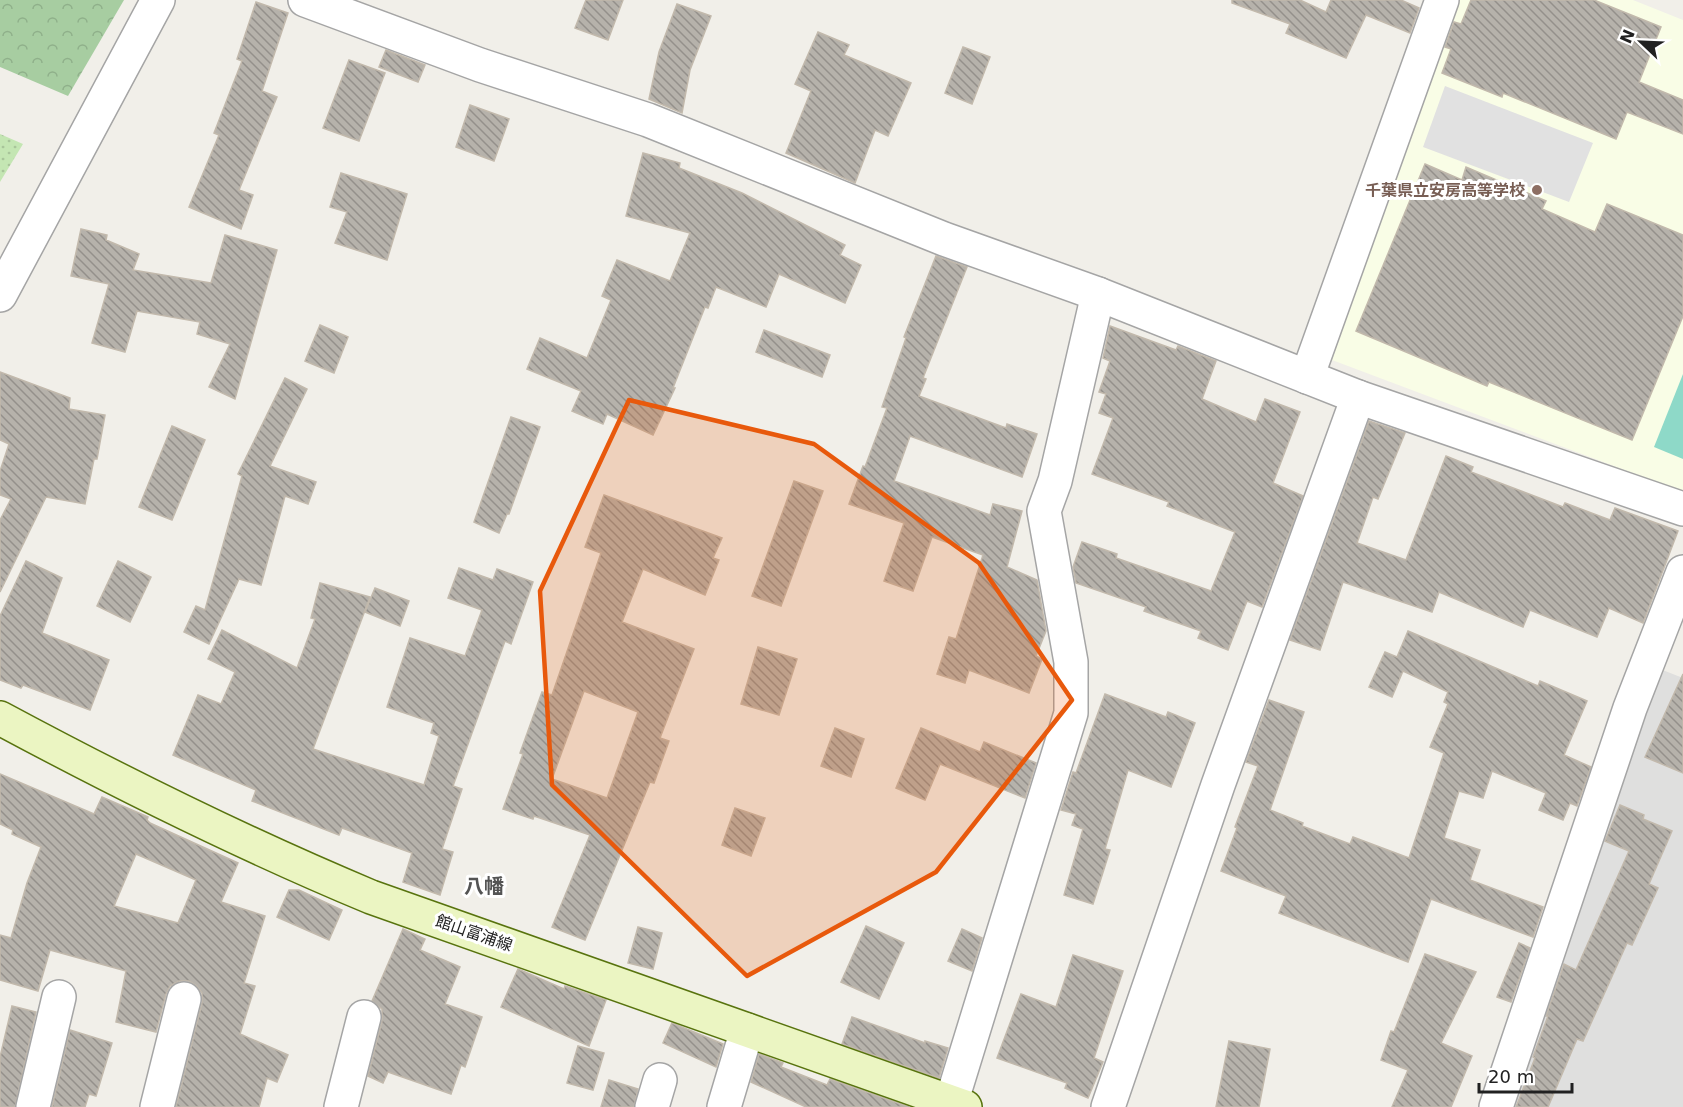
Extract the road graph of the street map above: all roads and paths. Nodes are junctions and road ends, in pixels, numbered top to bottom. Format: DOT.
graph roads {
  1 [pos="158,0"];
  2 [pos="305,0"];
  3 [pos="1442,0"];
  4 [pos="1098,294"];
  5 [pos="0,295"];
  6 [pos="1307,377"];
  7 [pos="1358,396"];
  8 [pos="1683,509"];
  9 [pos="1683,572"];
  10 [pos="0,718"];
  11 [pos="59,996"];
  12 [pos="184,999"];
  13 [pos="364,1017"];
  14 [pos="747,1030"];
  15 [pos="958,1105"];
  16 [pos="33,1107"];
  17 [pos="157,1107"];
  18 [pos="341,1107"];
  19 [pos="724,1107"];
  20 [pos="1108,1107"];
  21 [pos="1496,1107"];
  1 -- 5 [label="street"];
  2 -- 4 [label="street"];
  3 -- 6 [label="street"];
  4 -- 6 [label="street"];
  4 -- 15 [label="street"];
  6 -- 7 [label="street"];
  7 -- 8 [label="street"];
  7 -- 20 [label="street"];
  9 -- 21 [label="street"];
  10 -- 14 [label="main road, 館山富浦線"];
  11 -- 16 [label="street"];
  12 -- 17 [label="street"];
  13 -- 18 [label="street"];
  14 -- 15 [label="main road, 館山富浦線"];
  14 -- 19 [label="street"];
}
